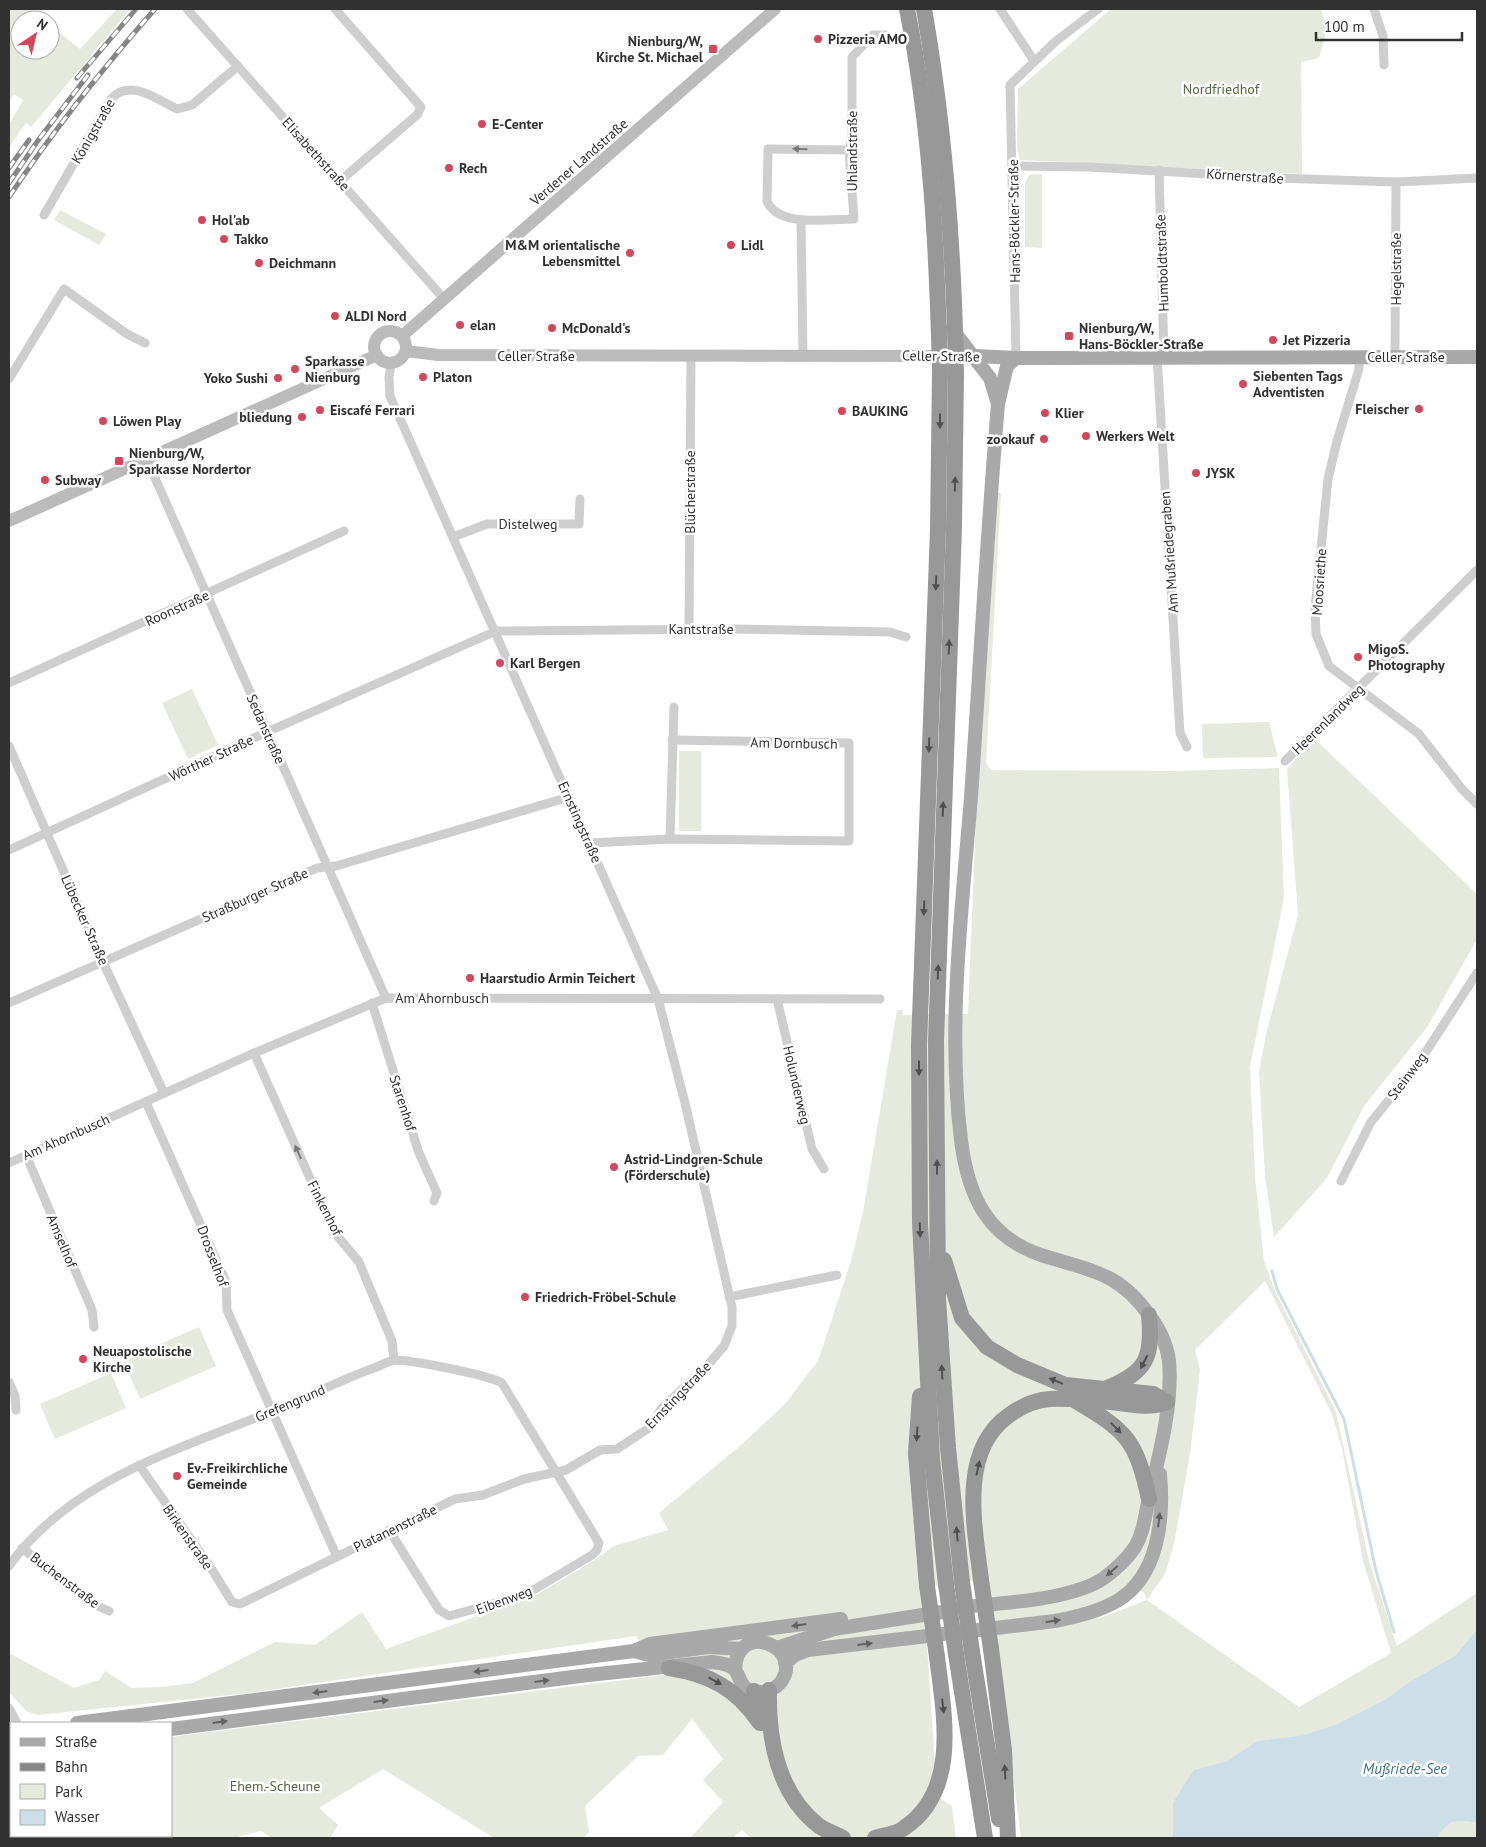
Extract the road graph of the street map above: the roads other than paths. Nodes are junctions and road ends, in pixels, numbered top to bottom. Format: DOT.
graph roads {
  1 [pos="187,9"];
  2 [pos="335,9"];
  3 [pos="775,9"];
  4 [pos="908,9"];
  5 [pos="916,9"];
  6 [pos="924,9"];
  7 [pos="1000,9"];
  8 [pos="1098,9"];
  9 [pos="1374,9"];
  10 [pos="885,35"];
  11 [pos="1034,61"];
  12 [pos="1384,65"];
  13 [pos="238,66"];
  14 [pos="849,150"];
  15 [pos="1012,166"];
  16 [pos="1159,170"];
  17 [pos="1477,178"];
  18 [pos="340,181"];
  19 [pos="1396,182"];
  20 [pos="44,215"];
  21 [pos="801,220"];
  22 [pos="445,300"];
  23 [pos="402,336"];
  24 [pos="145,342"];
  25 [pos="406,351"];
  26 [pos="377,355"];
  27 [pos="691,355"];
  28 [pos="803,355"];
  29 [pos="975,356"];
  30 [pos="1160,356"];
  31 [pos="1359,357"];
  32 [pos="1396,357"];
  33 [pos="1477,357"];
  34 [pos="1016,358"];
  35 [pos="391,363"];
  36 [pos="948,372"];
  37 [pos="9,379"];
  38 [pos="998,404"];
  39 [pos="147,460"];
  40 [pos="580,499"];
  41 [pos="9,521"];
  42 [pos="344,532"];
  43 [pos="453,537"];
  44 [pos="1477,570"];
  45 [pos="207,595"];
  46 [pos="689,629"];
  47 [pos="496,632"];
  48 [pos="906,637"];
  49 [pos="9,683"];
  50 [pos="1358,690"];
  51 [pos="674,707"];
  52 [pos="267,732"];
  53 [pos="672,740"];
  54 [pos="9,746"];
  55 [pos="1187,747"];
  56 [pos="1285,761"];
  57 [pos="569,796"];
  58 [pos="1477,804"];
  59 [pos="47,834"];
  60 [pos="670,839"];
  61 [pos="590,843"];
  62 [pos="9,850"];
  63 [pos="327,867"];
  64 [pos="103,962"];
  65 [pos="1477,973"];
  66 [pos="386,998"];
  67 [pos="777,998"];
  68 [pos="658,999"];
  69 [pos="880,999"];
  70 [pos="9,1003"];
  71 [pos="372,1003"];
  72 [pos="254,1053"];
  73 [pos="164,1093"];
  74 [pos="146,1102"];
  75 [pos="26,1156"];
  76 [pos="9,1163"];
  77 [pos="824,1169"];
  78 [pos="1341,1180"];
  79 [pos="434,1201"];
  80 [pos="937,1233"];
  81 [pos="837,1275"];
  82 [pos="729,1297"];
  83 [pos="1150,1315"];
  84 [pos="94,1328"];
  85 [pos="924,1334"];
  86 [pos="394,1360"];
  87 [pos="9,1382"];
  88 [pos="1103,1389"];
  89 [pos="1076,1401"];
  90 [pos="1167,1402"];
  91 [pos="16,1410"];
  92 [pos="271,1412"];
  93 [pos="139,1465"];
  94 [pos="1159,1465"];
  95 [pos="558,1473"];
  96 [pos="1149,1499"];
  97 [pos="389,1530"];
  98 [pos="22,1548"];
  99 [pos="337,1557"];
  100 [pos="9,1566"];
  101 [pos="954,1583"];
  102 [pos="240,1604"];
  103 [pos="955,1608"];
  104 [pos="109,1611"];
  105 [pos="777,1648"];
  106 [pos="742,1649"];
  107 [pos="634,1651"];
  108 [pos="964,1653"];
  109 [pos="785,1662"];
  110 [pos="669,1668"];
  111 [pos="735,1669"];
  112 [pos="762,1691"];
  113 [pos="9,1708"];
  114 [pos="16,1722"];
  115 [pos="85,1722"];
  116 [pos="763,1728"];
  117 [pos="172,1729"];
  118 [pos="821,1838"];
  119 [pos="843,1838"];
  120 [pos="875,1838"];
  121 [pos="985,1838"];
  122 [pos="1002,1838"];
  123 [pos="1008,1838"];
  1 -- 13 [label="street, Elisabethstraße"];
  2 -- 18 [label="street"];
  3 -- 22 [label="main road, Verdener Landstraße"];
  4 -- 36 [label="highway, bridge"];
  5 -- 29 [label="main road"];
  6 -- 36 [label="highway, bridge"];
  7 -- 11 [label="street"];
  8 -- 11 [label="street"];
  9 -- 12 [label="street"];
  10 -- 14 [label="street, Uhlandstraße"];
  11 -- 15 [label="street, Hans-Böckler-Straße"];
  13 -- 18 [label="street, Elisabethstraße"];
  13 -- 20 [label="street, Königstraße"];
  14 -- 21 [label="street, Uhlandstraße"];
  14 -- 21 [label="street, one-way"];
  15 -- 16 [label="street, Körnerstraße"];
  15 -- 34 [label="street, Hans-Böckler-Straße"];
  16 -- 19 [label="street, Körnerstraße"];
  16 -- 30 [label="street, Humboldtstraße"];
  17 -- 19 [label="street, Körnerstraße"];
  18 -- 22 [label="street, Elisabethstraße"];
  19 -- 32 [label="street, Hegelstraße"];
  21 -- 28 [label="street"];
  22 -- 23 [label="main road, Verdener Landstraße"];
  23 -- 25 [label="main road"];
  23 -- 26 [label="main road"];
  24 -- 37 [label="street"];
  25 -- 27 [label="main road, Celler Straße"];
  25 -- 35 [label="main road"];
  26 -- 35 [label="main road"];
  26 -- 39 [label="main road"];
  27 -- 28 [label="main road, Celler Straße"];
  27 -- 46 [label="street, Blücherstraße"];
  28 -- 29 [label="main road, Celler Straße"];
  29 -- 34 [label="main road, Celler Straße"];
  29 -- 38 [label="main road"];
  30 -- 31 [label="main road, Celler Straße"];
  30 -- 34 [label="main road, Celler Straße"];
  30 -- 55 [label="street, Am Mußriedegraben"];
  31 -- 32 [label="main road, Celler Straße"];
  31 -- 50 [label="street, Moosriethe"];
  32 -- 33 [label="main road, Celler Straße"];
  34 -- 38 [label="main road"];
  35 -- 43 [label="street, Ernstingstraße"];
  80 -- 36 [label="highway, one-way"];
  36 -- 85 [label="highway, one-way"];
  38 -- 83 [label="main road"];
  39 -- 41 [label="main road"];
  39 -- 45 [label="street, Sedanstraße"];
  40 -- 43 [label="street, Distelweg"];
  42 -- 45 [label="street, Roonstraße"];
  43 -- 47 [label="street, Ernstingstraße"];
  44 -- 50 [label="street, Heerenlandweg"];
  45 -- 49 [label="street, Roonstraße"];
  45 -- 52 [label="street, Sedanstraße"];
  46 -- 47 [label="street, Kantstraße"];
  46 -- 48 [label="street, Kantstraße"];
  47 -- 52 [label="street, Wörther Straße"];
  47 -- 57 [label="street, Ernstingstraße"];
  50 -- 56 [label="street, Heerenlandweg"];
  50 -- 58 [label="street, Moosriethe"];
  51 -- 53 [label="street"];
  52 -- 59 [label="street, Wörther Straße"];
  52 -- 63 [label="street, Sedanstraße"];
  53 -- 60 [label="street"];
  53 -- 60 [label="street, Am Dornbusch"];
  54 -- 59 [label="street, Lübecker Straße"];
  57 -- 61 [label="street, Ernstingstraße"];
  57 -- 63 [label="street, Straßburger Straße"];
  59 -- 62 [label="street, Wörther Straße"];
  59 -- 64 [label="street, Lübecker Straße"];
  60 -- 61 [label="street, Am Dornbusch"];
  61 -- 68 [label="street, Ernstingstraße"];
  63 -- 64 [label="street, Straßburger Straße"];
  63 -- 66 [label="street, Sedanstraße"];
  64 -- 70 [label="street, Straßburger Straße"];
  64 -- 73 [label="street, Lübecker Straße"];
  65 -- 78 [label="street, Steinweg"];
  66 -- 68 [label="street, Am Ahornbusch"];
  66 -- 71 [label="street, Am Ahornbusch"];
  67 -- 68 [label="street, Am Ahornbusch"];
  67 -- 69 [label="street, Am Ahornbusch"];
  67 -- 77 [label="street, Holunderweg"];
  68 -- 82 [label="street, Ernstingstraße"];
  71 -- 72 [label="street, Am Ahornbusch"];
  71 -- 79 [label="street, Starenhof"];
  72 -- 73 [label="street, Am Ahornbusch"];
  86 -- 72 [label="street, Finkenhof, one-way"];
  73 -- 74 [label="street, Am Ahornbusch"];
  74 -- 75 [label="street, Am Ahornbusch"];
  74 -- 92 [label="street, Drosselhof"];
  75 -- 76 [label="street, Am Ahornbusch"];
  75 -- 84 [label="street, Amselhof"];
  88 -- 80 [label="highway, one-way"];
  101 -- 80 [label="highway, one-way"];
  81 -- 82 [label="street"];
  82 -- 95 [label="street, Ernstingstraße"];
  83 -- 88 [label="highway, one-way"];
  83 -- 90 [label="main road"];
  85 -- 101 [label="highway"];
  85 -- 120 [label="highway, one-way, bridge"];
  86 -- 92 [label="street, Grefengrund"];
  86 -- 95 [label="street"];
  87 -- 91 [label="street"];
  88 -- 90 [label="highway"];
  89 -- 90 [label="highway"];
  89 -- 96 [label="highway, one-way"];
  123 -- 89 [label="highway, one-way, bridge"];
  90 -- 94 [label="main road"];
  92 -- 93 [label="street, Grefengrund"];
  92 -- 99 [label="street, Drosselhof"];
  93 -- 98 [label="street, Grefengrund"];
  93 -- 102 [label="street, Birkenstraße"];
  94 -- 96 [label="main road"];
  109 -- 94 [label="main road, one-way"];
  95 -- 97 [label="street, Platanenstraße"];
  95 -- 97 [label="street, Eibenweg"];
  96 -- 103 [label="main road, one-way"];
  97 -- 99 [label="street, Platanenstraße"];
  98 -- 100 [label="street, Grefengrund"];
  98 -- 104 [label="street, Buchenstraße"];
  99 -- 102 [label="street, Platanenstraße"];
  101 -- 108 [label="highway, bridge"];
  103 -- 105 [label="main road"];
  103 -- 107 [label="main road, one-way"];
  105 -- 106 [label="main road"];
  105 -- 109 [label="main road"];
  106 -- 107 [label="main road"];
  106 -- 111 [label="main road"];
  107 -- 115 [label="main road, one-way"];
  108 -- 121 [label="highway"];
  108 -- 122 [label="highway"];
  109 -- 112 [label="main road"];
  110 -- 111 [label="main road"];
  110 -- 116 [label="highway, one-way"];
  117 -- 110 [label="main road, one-way"];
  111 -- 112 [label="main road"];
  112 -- 116 [label="highway"];
  112 -- 119 [label="highway"];
  113 -- 114 [label="street"];
  116 -- 118 [label="highway"];
}
